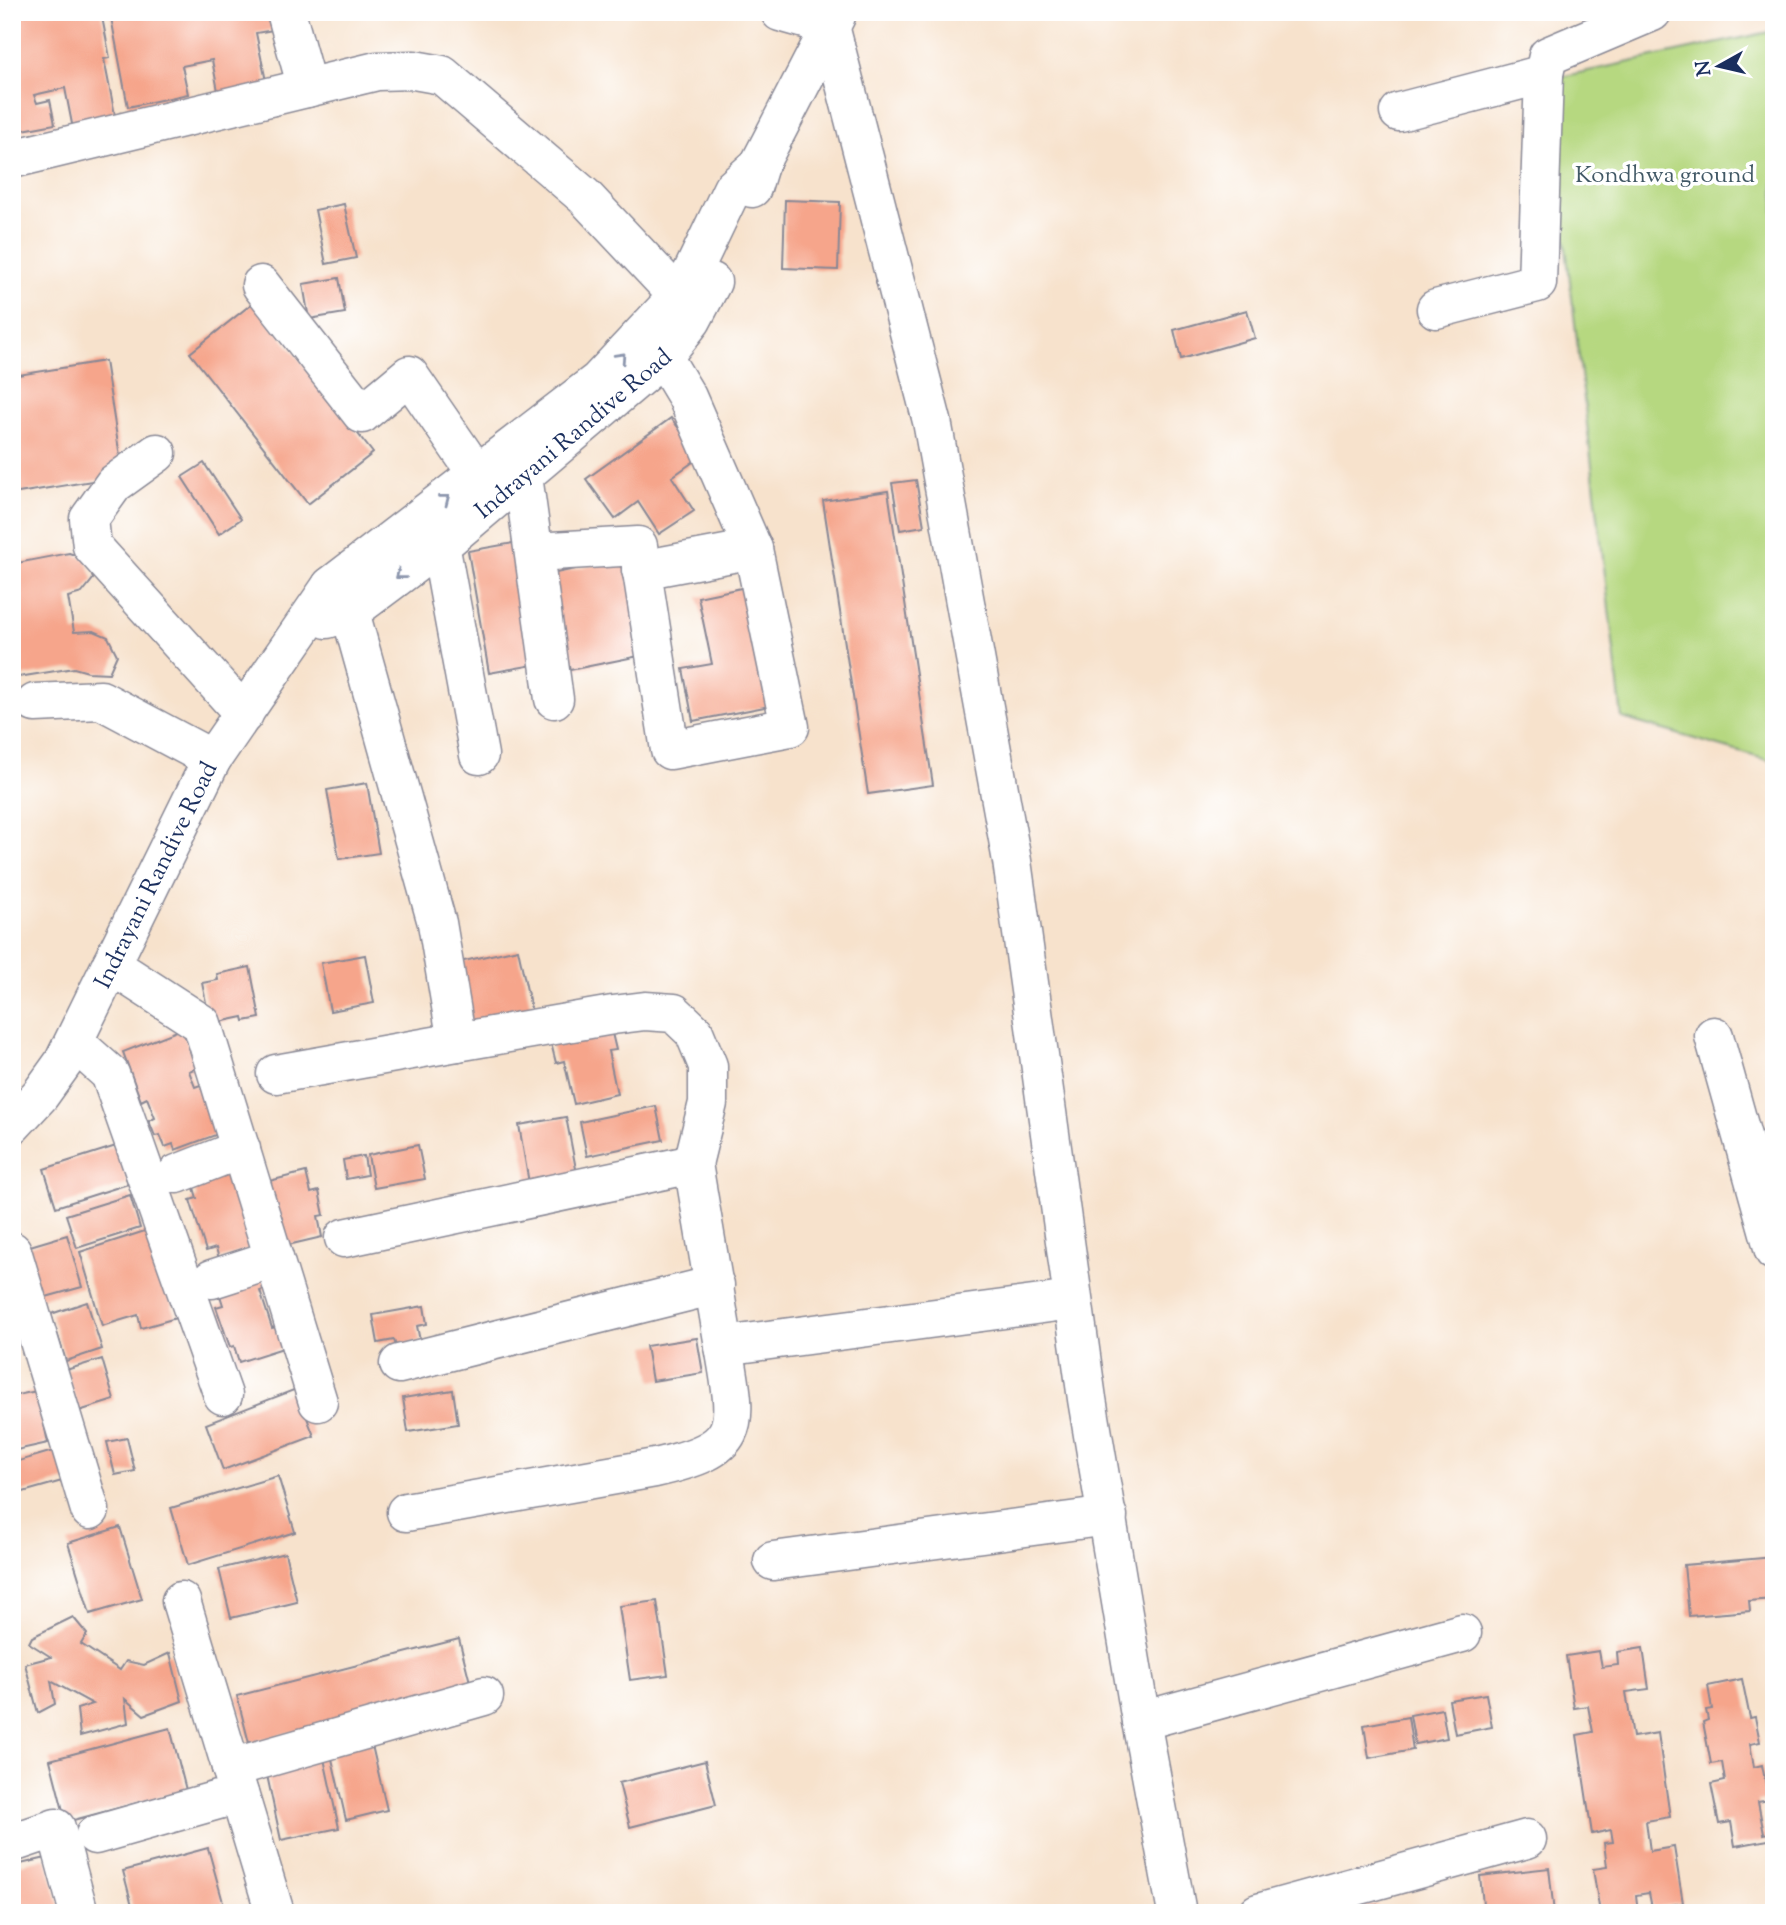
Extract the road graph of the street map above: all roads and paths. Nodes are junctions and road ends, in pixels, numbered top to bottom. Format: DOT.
graph roads {
  1 [pos="286,12"];
  2 [pos="780,12"];
  3 [pos="1653,12"];
  4 [pos="834,19"];
  5 [pos="1578,26"];
  6 [pos="1544,74"];
  7 [pos="307,88"];
  8 [pos="1399,112"];
  9 [pos="12,159"];
  10 [pos="261,285"];
  11 [pos="685,308"];
  12 [pos="1436,309"];
  13 [pos="663,357"];
  14 [pos="157,453"];
  15 [pos="477,474"];
  16 [pos="523,476"];
  17 [pos="440,544"];
  18 [pos="754,548"];
  19 [pos="534,552"];
  20 [pos="641,570"];
  21 [pos="341,599"];
  22 [pos="554,699"];
  23 [pos="35,703"];
  24 [pos="244,714"];
  25 [pos="478,755"];
  26 [pos="212,759"];
  27 [pos="111,965"];
  28 [pos="1714,1037"];
  29 [pos="74,1042"];
  30 [pos="457,1042"];
  31 [pos="276,1074"];
  32 [pos="12,1125"];
  33 [pos="241,1150"];
  34 [pos="693,1164"];
  35 [pos="177,1174"];
  36 [pos="344,1238"];
  37 [pos="12,1251"];
  38 [pos="1774,1251"];
  39 [pos="274,1259"];
  40 [pos="212,1279"];
  41 [pos="715,1285"];
  42 [pos="1072,1300"];
  43 [pos="724,1346"];
  44 [pos="399,1364"];
  45 [pos="223,1395"];
  46 [pos="318,1402"];
  47 [pos="90,1510"];
  48 [pos="406,1512"];
  49 [pos="1108,1516"];
  50 [pos="773,1561"];
  51 [pos="181,1601"];
  52 [pos="1462,1633"];
  53 [pos="484,1696"];
  54 [pos="1141,1721"];
  55 [pos="235,1781"];
  56 [pos="95,1835"];
  57 [pos="1527,1839"];
  58 [pos="12,1843"];
  59 [pos="79,1913"];
  60 [pos="275,1913"];
  61 [pos="1177,1913"];
  62 [pos="1258,1913"];
  1 -- 7 [label="street"];
  2 -- 4 [label="street"];
  3 -- 5 [label="street"];
  4 -- 11 [label="street, Indrayani Randive Road"];
  4 -- 42 [label="street"];
  5 -- 6 [label="street"];
  6 -- 8 [label="street"];
  6 -- 12 [label="street"];
  7 -- 9 [label="street"];
  7 -- 11 [label="street"];
  10 -- 15 [label="street"];
  11 -- 13 [label="street, Indrayani Randive Road"];
  15 -- 11 [label="street, Indrayani Randive Road, one-way"];
  13 -- 16 [label="street, Indrayani Randive Road"];
  13 -- 18 [label="street"];
  14 -- 24 [label="street"];
  21 -- 15 [label="street, Indrayani Randive Road, one-way"];
  16 -- 17 [label="street, Indrayani Randive Road"];
  16 -- 19 [label="street"];
  17 -- 21 [label="street, Indrayani Randive Road, one-way"];
  17 -- 25 [label="street"];
  18 -- 20 [label="street"];
  18 -- 20 [label="street"];
  19 -- 20 [label="street"];
  19 -- 22 [label="street"];
  21 -- 24 [label="street, Indrayani Randive Road"];
  21 -- 30 [label="street"];
  23 -- 26 [label="street"];
  24 -- 26 [label="street, Indrayani Randive Road"];
  26 -- 27 [label="street, Indrayani Randive Road"];
  27 -- 29 [label="street, Indrayani Randive Road"];
  27 -- 33 [label="street"];
  28 -- 38 [label="street"];
  29 -- 32 [label="street, Indrayani Randive Road"];
  29 -- 45 [label="street"];
  30 -- 31 [label="street"];
  30 -- 34 [label="street"];
  33 -- 35 [label="street"];
  33 -- 39 [label="street"];
  34 -- 36 [label="street"];
  34 -- 41 [label="street"];
  37 -- 47 [label="street"];
  39 -- 40 [label="street"];
  39 -- 46 [label="street"];
  41 -- 43 [label="street"];
  41 -- 44 [label="street"];
  42 -- 43 [label="street"];
  42 -- 49 [label="street"];
  43 -- 48 [label="street"];
  49 -- 50 [label="street"];
  49 -- 54 [label="street"];
  51 -- 55 [label="street"];
  52 -- 54 [label="street"];
  53 -- 55 [label="street"];
  54 -- 61 [label="street"];
  55 -- 56 [label="street"];
  55 -- 60 [label="street"];
  57 -- 62 [label="street"];
  58 -- 59 [label="street"];
}
